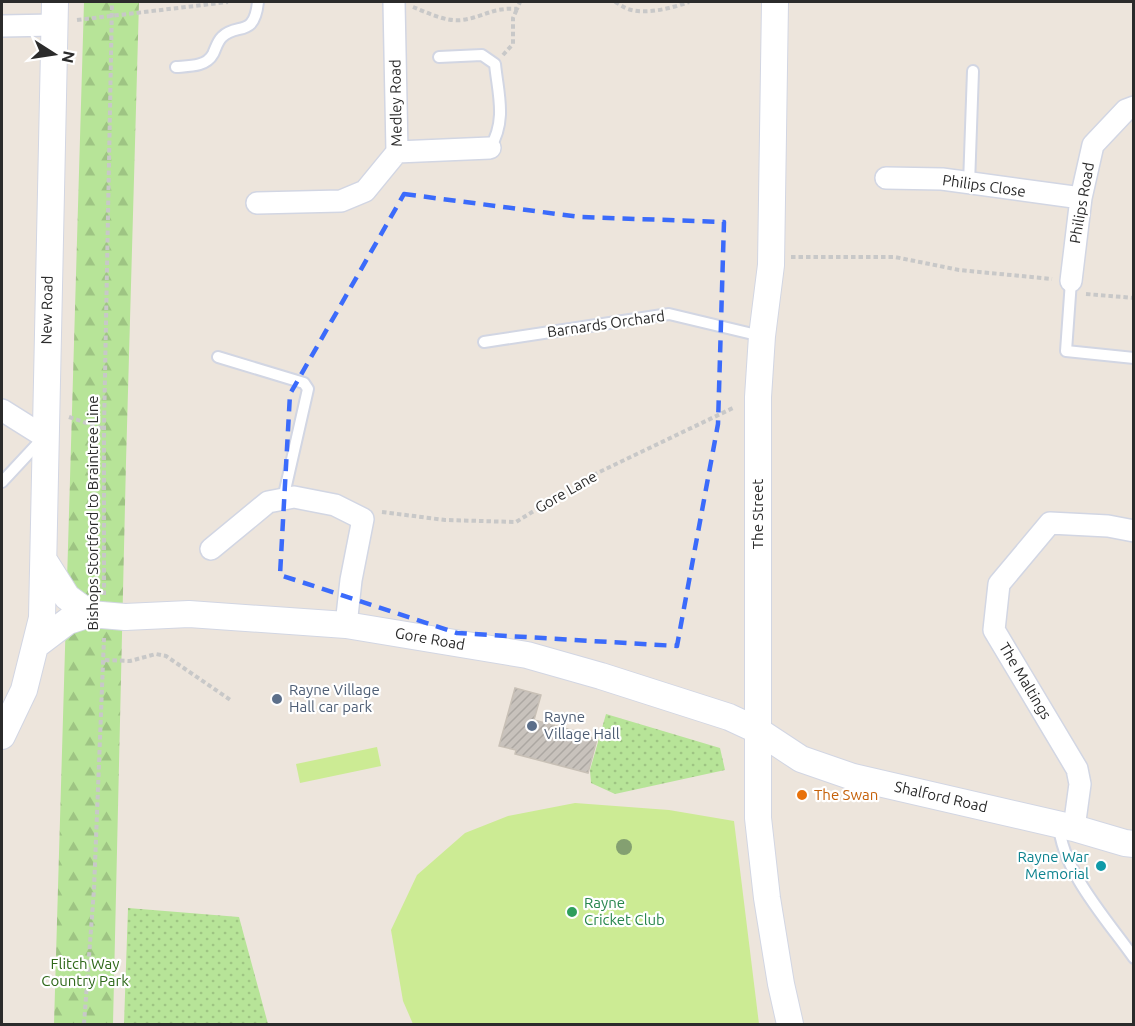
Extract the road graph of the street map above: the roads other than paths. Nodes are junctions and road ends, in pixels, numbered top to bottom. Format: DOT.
graph roads {
  1 [pos="258,2"];
  2 [pos="776,2"];
  3 [pos="400,3"];
  4 [pos="54,16"];
  5 [pos="2,26"];
  6 [pos="439,57"];
  7 [pos="176,67"];
  8 [pos="973,71"];
  9 [pos="1134,107"];
  10 [pos="490,148"];
  11 [pos="398,153"];
  12 [pos="886,178"];
  13 [pos="969,184"];
  14 [pos="1081,198"];
  15 [pos="257,203"];
  16 [pos="1070,287"];
  17 [pos="762,336"];
  18 [pos="484,342"];
  19 [pos="218,357"];
  20 [pos="1134,358"];
  21 [pos="2,410"];
  22 [pos="45,437"];
  23 [pos="2,482"];
  24 [pos="283,499"];
  25 [pos="1134,531"];
  26 [pos="211,549"];
  27 [pos="45,562"];
  28 [pos="106,615"];
  29 [pos="346,625"];
  30 [pos="35,646"];
  31 [pos="757,730"];
  32 [pos="2,736"];
  33 [pos="1067,826"];
  34 [pos="1134,844"];
  35 [pos="1134,958"];
  36 [pos="790,1024"];
  1 -- 7 [label="lane"];
  2 -- 17 [label="street, The Street"];
  3 -- 11 [label="street, Medley Road"];
  4 -- 5 [label="street"];
  4 -- 22 [label="street, New Road"];
  6 -- 10 [label="lane"];
  8 -- 13 [label="lane"];
  9 -- 14 [label="street, Philips Road"];
  10 -- 11 [label="street"];
  11 -- 15 [label="street, Medley Road"];
  12 -- 13 [label="street, Philips Close"];
  13 -- 14 [label="street, Philips Close"];
  14 -- 16 [label="street, Philips Road"];
  16 -- 20 [label="lane"];
  17 -- 18 [label="lane, Barnards Orchard"];
  17 -- 31 [label="street, The Street"];
  19 -- 24 [label="lane"];
  21 -- 22 [label="street"];
  22 -- 23 [label="lane"];
  22 -- 27 [label="street, New Road"];
  24 -- 26 [label="street"];
  24 -- 29 [label="street"];
  25 -- 33 [label="street, The Maltings"];
  27 -- 28 [label="street"];
  27 -- 30 [label="street, New Road"];
  28 -- 29 [label="street, Gore Road"];
  28 -- 30 [label="street, Gore Road"];
  29 -- 31 [label="street, Gore Road"];
  30 -- 32 [label="street, New Road"];
  31 -- 33 [label="street, Shalford Road"];
  31 -- 36 [label="street, The Street"];
  33 -- 34 [label="street, Shalford Road"];
  33 -- 35 [label="lane"];
}
